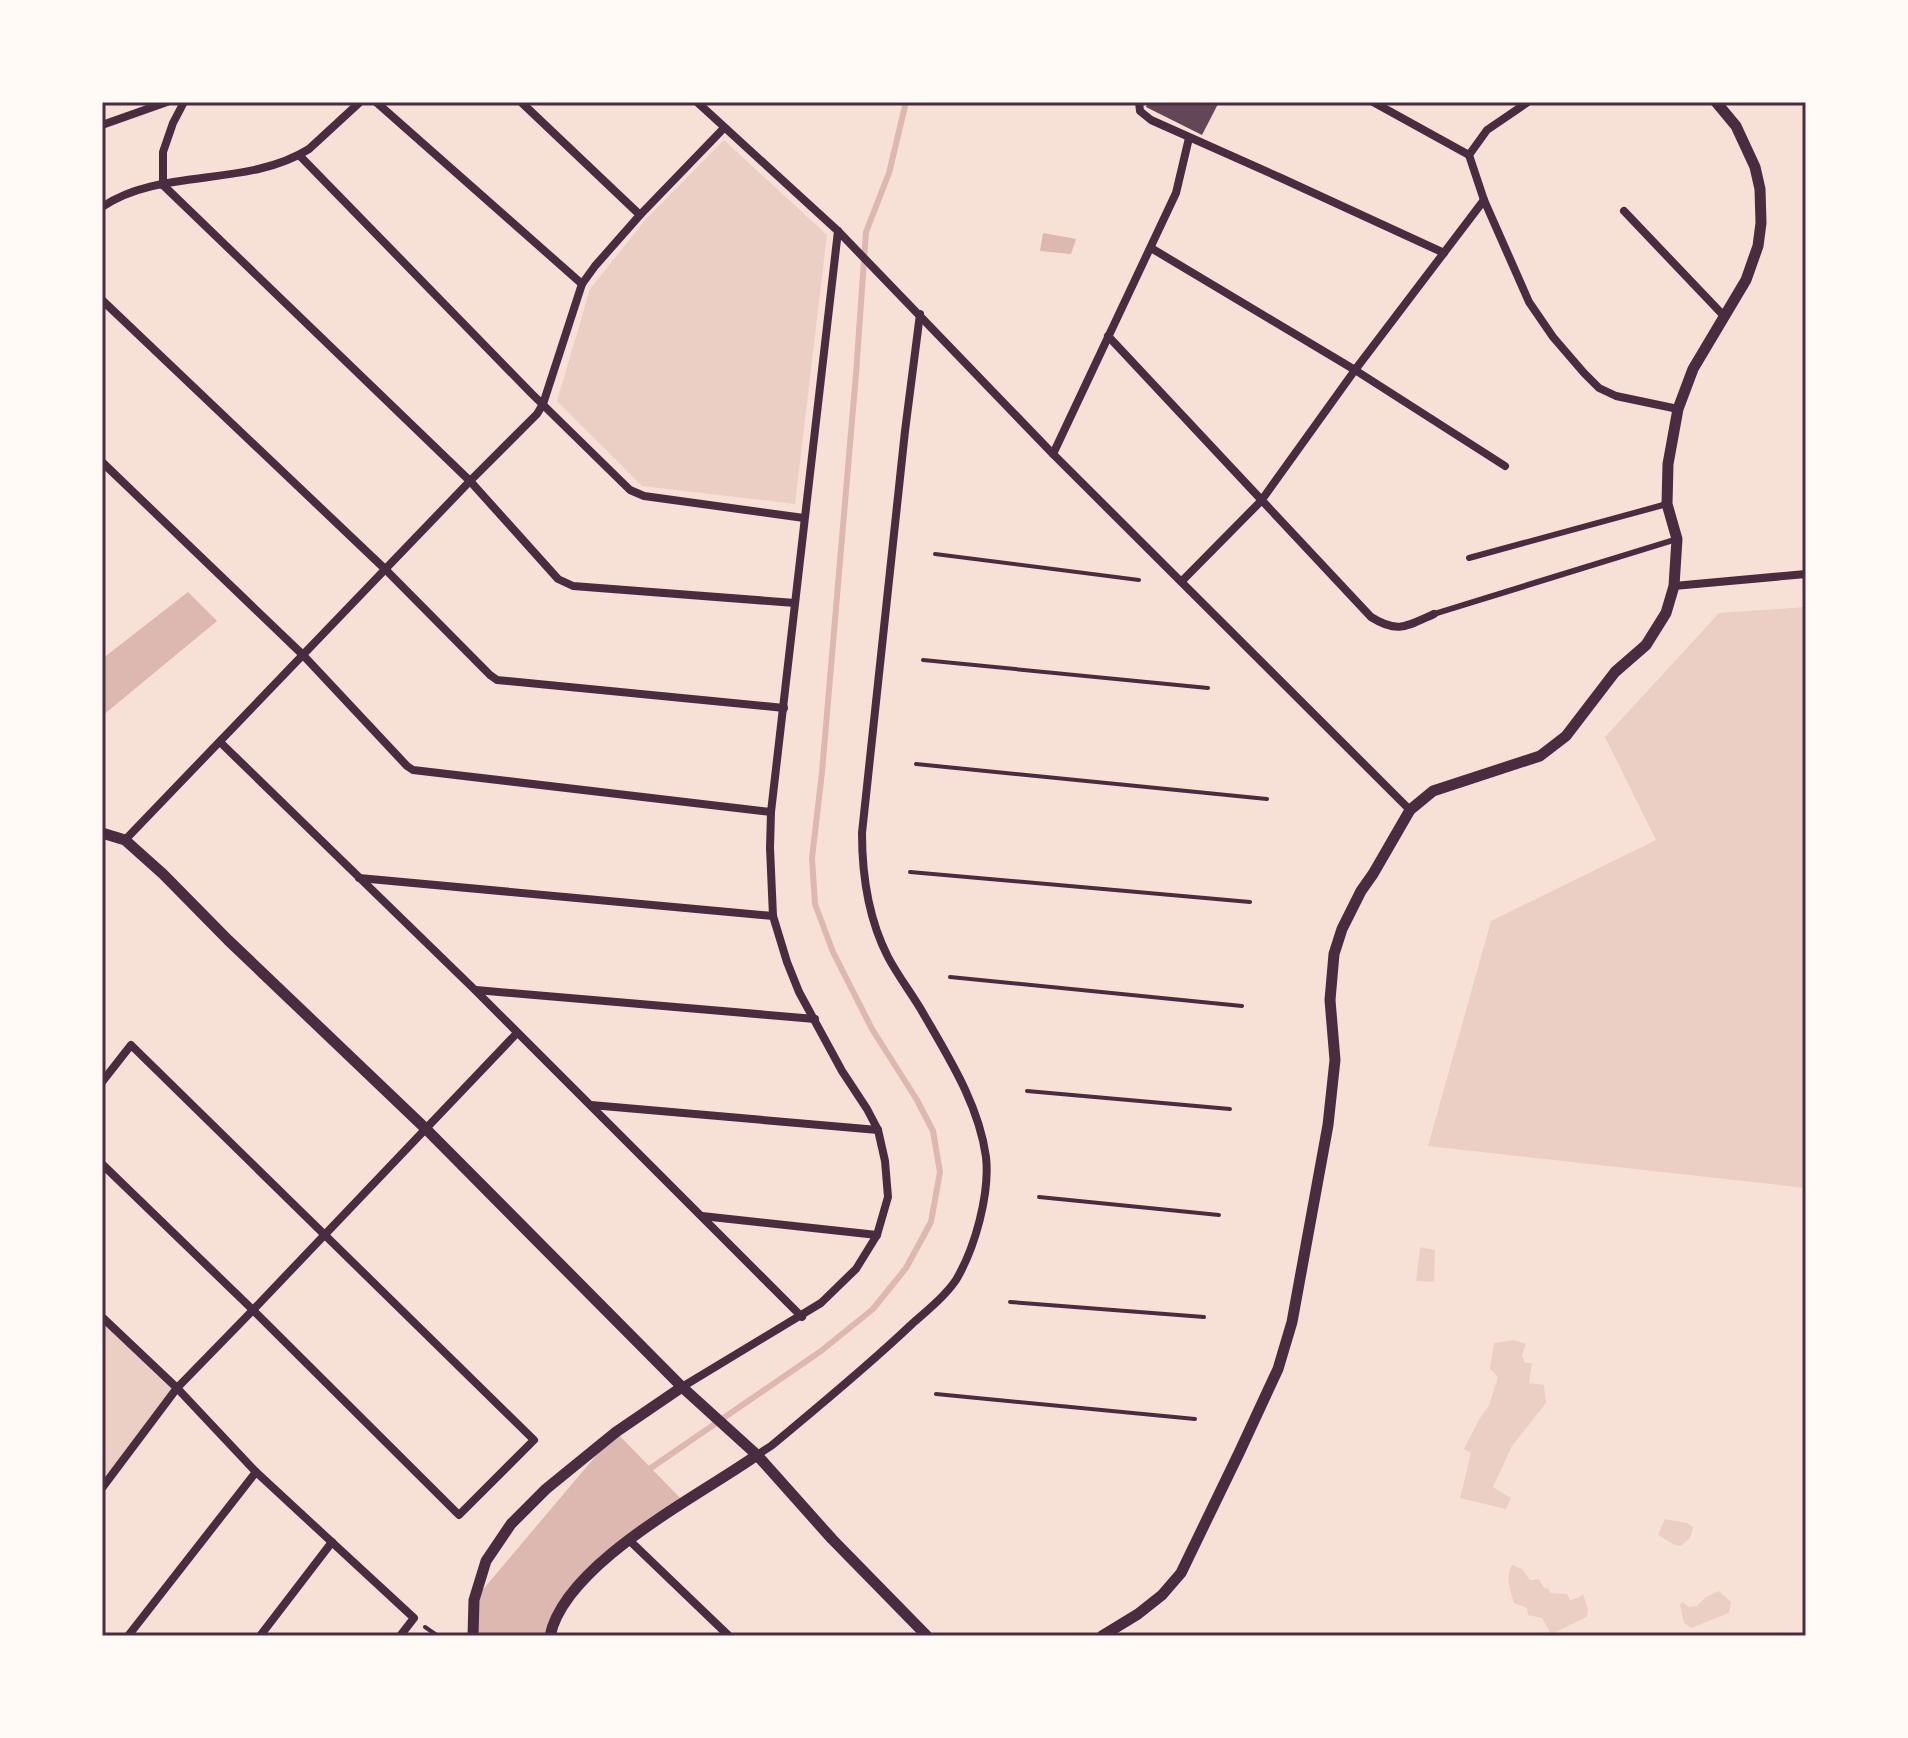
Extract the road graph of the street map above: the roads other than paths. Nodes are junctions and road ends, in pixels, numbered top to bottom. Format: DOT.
graph roads {
  1 [pos="167,102"];
  2 [pos="184,102"];
  3 [pos="360,102"];
  4 [pos="376,102"];
  5 [pos="521,102"];
  6 [pos="697,102"];
  7 [pos="1139,102"];
  8 [pos="1373,102"];
  9 [pos="1716,102"];
  10 [pos="1523,104"];
  11 [pos="102,125"];
  12 [pos="724,128"];
  13 [pos="1189,138"];
  14 [pos="299,155"];
  15 [pos="1469,155"];
  16 [pos="163,185"];
  17 [pos="1484,200"];
  18 [pos="102,207"];
  19 [pos="1624,211"];
  20 [pos="640,215"];
  21 [pos="838,231"];
  22 [pos="1151,248"];
  23 [pos="1444,253"];
  24 [pos="582,284"];
  25 [pos="102,300"];
  26 [pos="920,314"];
  27 [pos="1724,316"];
  28 [pos="1108,336"];
  29 [pos="1355,370"];
  30 [pos="543,404"];
  31 [pos="1678,409"];
  32 [pos="1053,454"];
  33 [pos="102,462"];
  34 [pos="1505,466"];
  35 [pos="470,481"];
  36 [pos="1261,501"];
  37 [pos="1667,504"];
  38 [pos="804,518"];
  39 [pos="1677,539"];
  40 [pos="1469,558"];
  41 [pos="386,570"];
  42 [pos="1806,574"];
  43 [pos="1182,581"];
  44 [pos="1674,586"];
  45 [pos="795,603"];
  46 [pos="1434,614"];
  47 [pos="303,655"];
  48 [pos="784,708"];
  49 [pos="220,742"];
  50 [pos="1410,810"];
  51 [pos="771,812"];
  52 [pos="102,833"];
  53 [pos="125,840"];
  54 [pos="359,878"];
  55 [pos="773,916"];
  56 [pos="475,990"];
  57 [pos="815,1019"];
  58 [pos="517,1033"];
  59 [pos="102,1082"];
  60 [pos="590,1105"];
  61 [pos="426,1129"];
  62 [pos="878,1130"];
  63 [pos="102,1164"];
  64 [pos="701,1216"];
  65 [pos="326,1234"];
  66 [pos="877,1235"];
  67 [pos="253,1310"];
  68 [pos="102,1317"];
  69 [pos="802,1317"];
  70 [pos="682,1387"];
  71 [pos="177,1388"];
  72 [pos="757,1455"];
  73 [pos="256,1472"];
  74 [pos="102,1488"];
  75 [pos="629,1540"];
  76 [pos="332,1542"];
  77 [pos="554,1634"];
  78 [pos="128,1636"];
  79 [pos="260,1636"];
  80 [pos="400,1636"];
  81 [pos="473,1636"];
  82 [pos="729,1636"];
  83 [pos="927,1636"];
  84 [pos="1102,1636"];
  1 -- 11 [label="street"];
  2 -- 16 [label="street"];
  3 -- 14 [label="street"];
  4 -- 24 [label="street"];
  5 -- 20 [label="street"];
  6 -- 12 [label="street"];
  7 -- 13 [label="street"];
  8 -- 15 [label="street"];
  9 -- 27 [label="street"];
  10 -- 15 [label="street"];
  12 -- 20 [label="street"];
  12 -- 21 [label="street"];
  13 -- 22 [label="street"];
  13 -- 23 [label="street"];
  14 -- 16 [label="street"];
  14 -- 30 [label="street"];
  15 -- 17 [label="street"];
  16 -- 18 [label="street"];
  16 -- 35 [label="street"];
  17 -- 23 [label="street"];
  17 -- 31 [label="street"];
  19 -- 27 [label="street"];
  20 -- 24 [label="street"];
  21 -- 26 [label="street"];
  21 -- 38 [label="street"];
  22 -- 28 [label="street"];
  22 -- 29 [label="street"];
  23 -- 29 [label="street"];
  24 -- 30 [label="street"];
  25 -- 41 [label="street"];
  26 -- 32 [label="street"];
  26 -- 72 [label="street"];
  27 -- 31 [label="street"];
  28 -- 32 [label="street"];
  28 -- 36 [label="street"];
  29 -- 34 [label="street"];
  29 -- 36 [label="street"];
  30 -- 35 [label="street"];
  30 -- 38 [label="street"];
  31 -- 37 [label="street"];
  32 -- 43 [label="street"];
  33 -- 47 [label="street"];
  35 -- 41 [label="street"];
  35 -- 45 [label="street"];
  36 -- 43 [label="street"];
  36 -- 46 [label="street"];
  37 -- 39 [label="street"];
  37 -- 40 [label="street"];
  38 -- 45 [label="street"];
  39 -- 44 [label="street"];
  39 -- 46 [label="street"];
  41 -- 47 [label="street"];
  41 -- 48 [label="street"];
  42 -- 44 [label="street"];
  43 -- 50 [label="street"];
  44 -- 50 [label="street"];
  45 -- 48 [label="street"];
  47 -- 49 [label="street"];
  47 -- 51 [label="street"];
  48 -- 51 [label="street"];
  49 -- 53 [label="street"];
  49 -- 54 [label="street"];
  50 -- 84 [label="street"];
  51 -- 55 [label="street"];
  52 -- 53 [label="street"];
  53 -- 61 [label="street"];
  54 -- 55 [label="street"];
  54 -- 56 [label="street"];
  55 -- 57 [label="street"];
  56 -- 57 [label="street"];
  56 -- 58 [label="street"];
  57 -- 62 [label="street"];
  58 -- 60 [label="street"];
  58 -- 61 [label="street"];
  59 -- 65 [label="street"];
  60 -- 62 [label="street"];
  60 -- 64 [label="street"];
  61 -- 65 [label="street"];
  61 -- 70 [label="street"];
  62 -- 66 [label="street"];
  63 -- 67 [label="street"];
  64 -- 66 [label="street"];
  64 -- 69 [label="street"];
  65 -- 67 [label="street"];
  65 -- 67 [label="street"];
  66 -- 69 [label="street"];
  67 -- 71 [label="street"];
  68 -- 71 [label="street"];
  69 -- 70 [label="street"];
  70 -- 72 [label="street"];
  70 -- 81 [label="street"];
  71 -- 73 [label="street"];
  71 -- 74 [label="street"];
  72 -- 75 [label="street"];
  72 -- 83 [label="street"];
  73 -- 76 [label="street"];
  73 -- 78 [label="street"];
  75 -- 77 [label="street"];
  75 -- 82 [label="street"];
  76 -- 79 [label="street"];
  76 -- 80 [label="street"];
}
